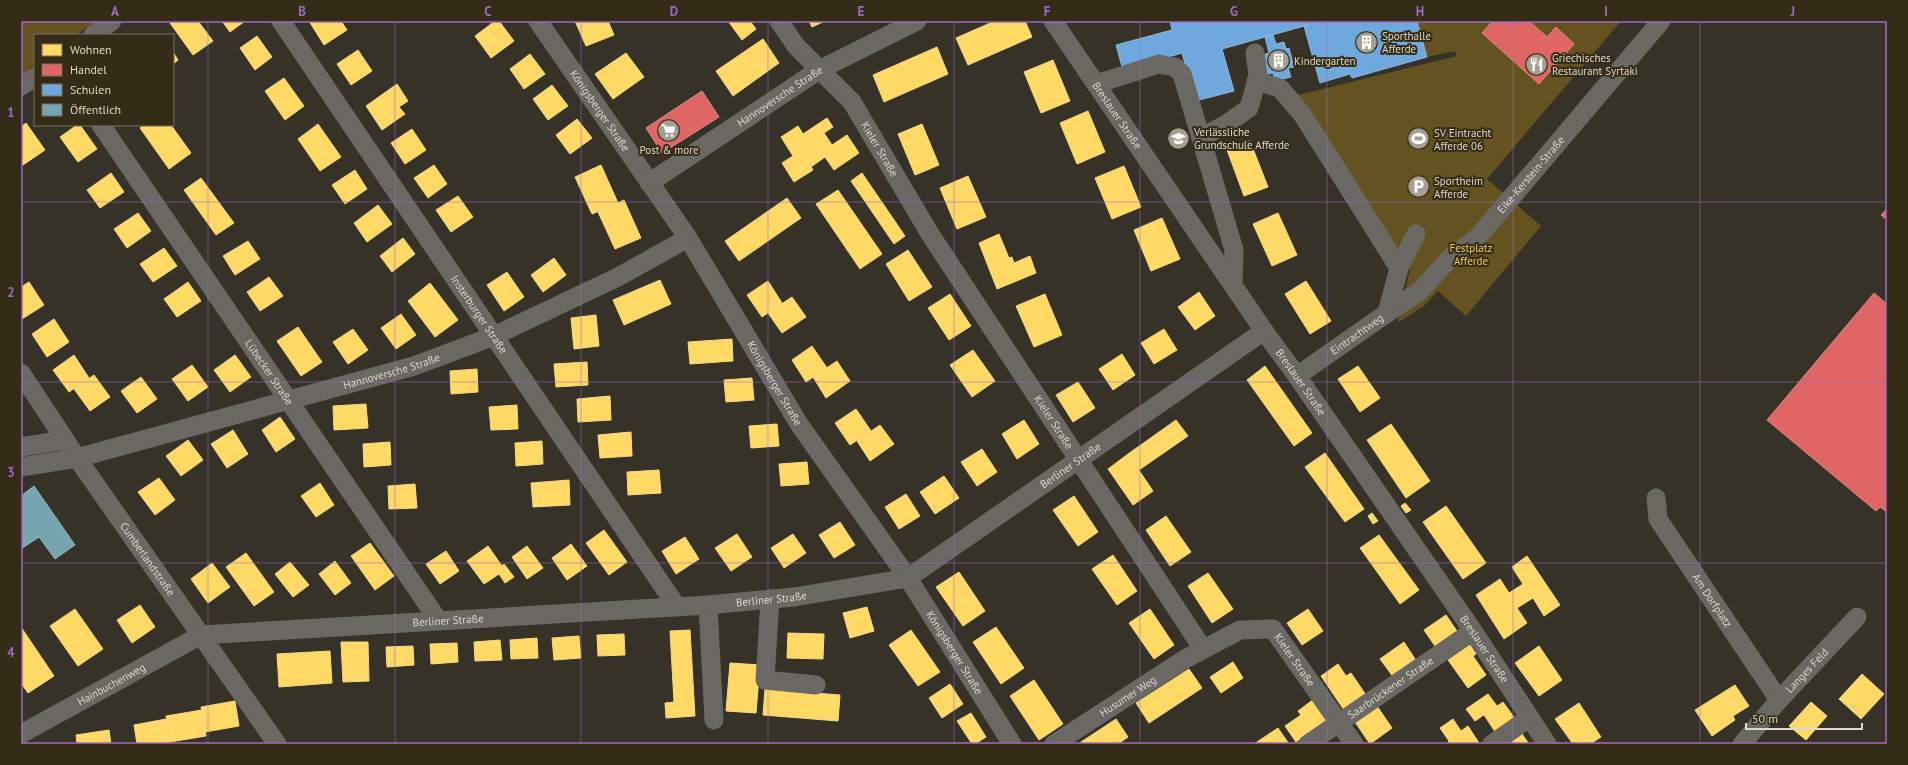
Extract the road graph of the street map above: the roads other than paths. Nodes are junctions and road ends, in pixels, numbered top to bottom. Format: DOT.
graph roads {
  1 [pos="112,21"];
  2 [pos="281,21"];
  3 [pos="538,21"];
  4 [pos="779,21"];
  5 [pos="917,21"];
  6 [pos="1053,21"];
  7 [pos="1661,21"];
  8 [pos="94,34"];
  9 [pos="1256,52"];
  10 [pos="819,70"];
  11 [pos="34,77"];
  12 [pos="1256,81"];
  13 [pos="1096,84"];
  14 [pos="21,86"];
  15 [pos="101,126"];
  16 [pos="1201,138"];
  17 [pos="649,183"];
  18 [pos="1416,234"];
  19 [pos="688,238"];
  20 [pos="1400,268"];
  21 [pos="1233,285"];
  22 [pos="1387,313"];
  23 [pos="1264,331"];
  24 [pos="494,336"];
  25 [pos="21,373"];
  26 [pos="1297,376"];
  27 [pos="288,399"];
  28 [pos="65,440"];
  29 [pos="21,447"];
  30 [pos="77,458"];
  31 [pos="1079,460"];
  32 [pos="21,467"];
  33 [pos="1656,498"];
  34 [pos="908,578"];
  35 [pos="770,599"];
  36 [pos="708,605"];
  37 [pos="677,607"];
  38 [pos="1857,617"];
  39 [pos="438,620"];
  40 [pos="1473,631"];
  41 [pos="201,634"];
  42 [pos="1203,649"];
  43 [pos="816,685"];
  44 [pos="1779,700"];
  45 [pos="1529,718"];
  46 [pos="714,720"];
  47 [pos="1340,722"];
  48 [pos="21,734"];
  49 [pos="277,744"];
  50 [pos="1012,744"];
  51 [pos="1054,744"];
  52 [pos="1308,744"];
  53 [pos="1354,744"];
  54 [pos="1492,744"];
  55 [pos="1547,744"];
  56 [pos="1742,744"];
  1 -- 8 [label="street"];
  2 -- 24 [label="street, Insterburger Straße"];
  3 -- 17 [label="street, Königsberger Straße"];
  4 -- 10 [label="street, Kieler Straße"];
  5 -- 10 [label="street, Hannoversche Straße"];
  6 -- 13 [label="street, Breslauer Straße"];
  7 -- 22 [label="street, Eike-Kerstein-Straße"];
  9 -- 12 [label="street"];
  10 -- 17 [label="street, Hannoversche Straße"];
  10 -- 31 [label="street, Kieler Straße"];
  11 -- 14 [label="street"];
  12 -- 16 [label="street"];
  12 -- 20 [label="street"];
  13 -- 16 [label="street"];
  13 -- 21 [label="street, Breslauer Straße"];
  15 -- 27 [label="street, Lübecker Straße"];
  16 -- 21 [label="street"];
  17 -- 19 [label="street, Königsberger Straße"];
  18 -- 20 [label="street, Eintrachtweg"];
  19 -- 24 [label="street, Hannoversche Straße"];
  19 -- 34 [label="street, Königsberger Straße"];
  20 -- 22 [label="street, Eintrachtweg"];
  21 -- 23 [label="street, Breslauer Straße"];
  22 -- 26 [label="street, Eintrachtweg"];
  23 -- 26 [label="street, Breslauer Straße"];
  23 -- 31 [label="street, Berliner Straße"];
  24 -- 27 [label="street, Hannoversche Straße"];
  24 -- 37 [label="street, Insterburger Straße"];
  25 -- 28 [label="street, Cumberlandstraße"];
  26 -- 40 [label="street, Breslauer Straße"];
  27 -- 30 [label="street, Hannoversche Straße"];
  27 -- 39 [label="street, Lübecker Straße"];
  28 -- 29 [label="street"];
  28 -- 30 [label="street, Cumberlandstraße"];
  30 -- 32 [label="street, Hannoversche Straße"];
  30 -- 41 [label="street, Cumberlandstraße"];
  31 -- 34 [label="street, Berliner Straße"];
  31 -- 42 [label="street, Kieler Straße"];
  33 -- 44 [label="street, Am Dorfplatz"];
  34 -- 35 [label="street, Berliner Straße"];
  34 -- 50 [label="street, Königsberger Straße"];
  35 -- 36 [label="street, Berliner Straße"];
  35 -- 43 [label="street"];
  36 -- 37 [label="street, Berliner Straße"];
  36 -- 46 [label="street"];
  37 -- 39 [label="street, Berliner Straße"];
  38 -- 44 [label="street, Langes Feld"];
  39 -- 41 [label="street, Berliner Straße"];
  40 -- 45 [label="street, Breslauer Straße"];
  40 -- 47 [label="street, Saarbrückener Straße"];
  41 -- 48 [label="street, Hainbuchenweg"];
  41 -- 49 [label="street, Cumberlandstraße"];
  42 -- 47 [label="street, Kieler Straße"];
  42 -- 51 [label="street, Husumer Weg"];
  44 -- 56 [label="street, Langes Feld"];
  45 -- 54 [label="street"];
  45 -- 55 [label="street, Breslauer Straße"];
  47 -- 52 [label="street, Saarbrückener Straße"];
  47 -- 53 [label="street, Kieler Straße"];
}
